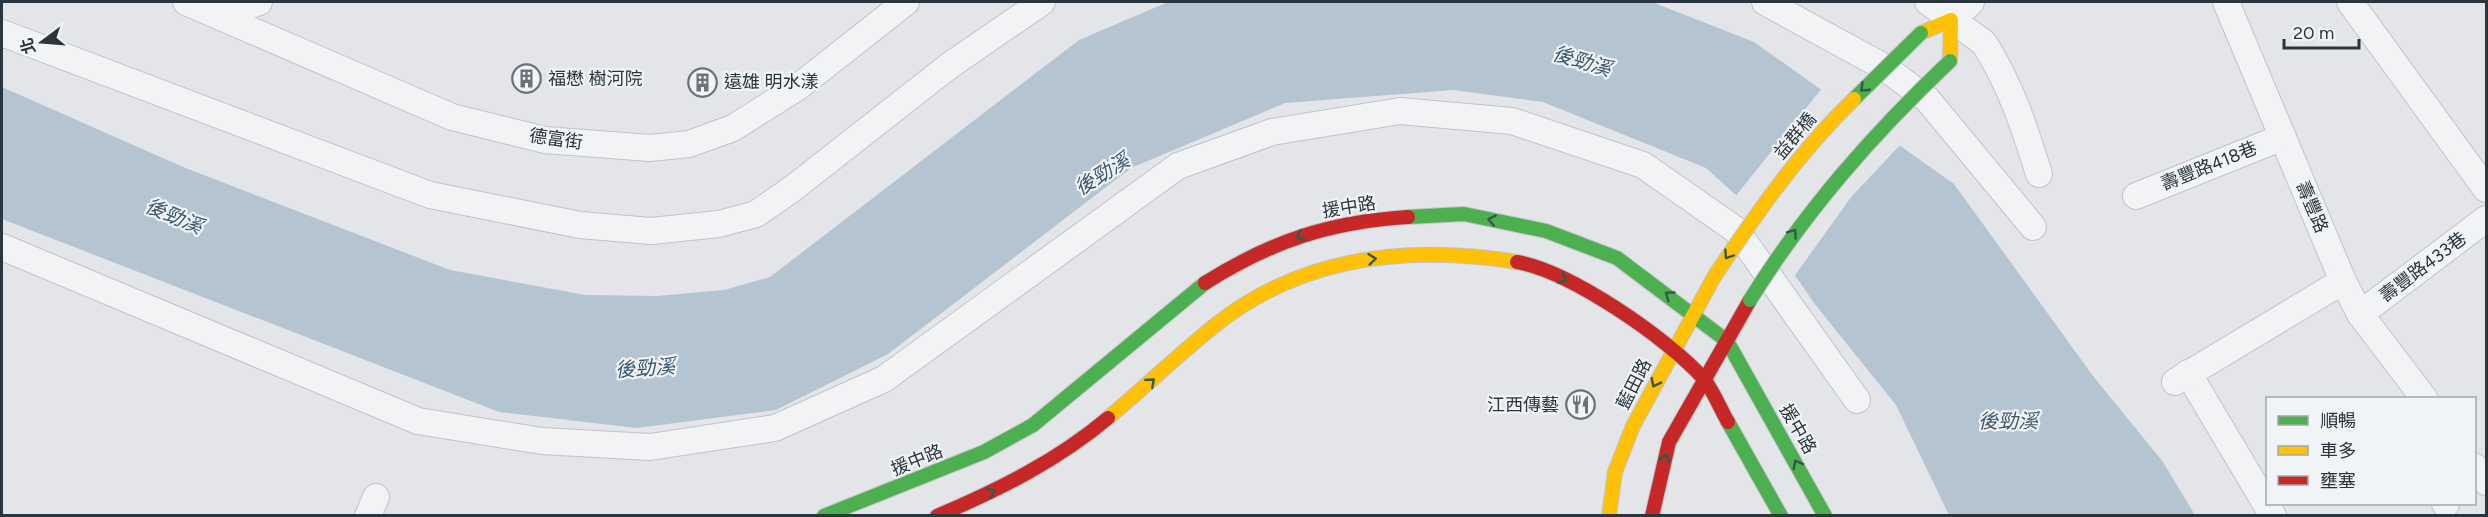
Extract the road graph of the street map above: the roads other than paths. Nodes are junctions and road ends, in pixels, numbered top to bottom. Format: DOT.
graph roads {
  1 [pos="186,2"];
  2 [pos="259,2"];
  3 [pos="906,2"];
  4 [pos="1042,2"];
  5 [pos="1765,2"];
  6 [pos="1928,2"];
  7 [pos="1971,2"];
  8 [pos="2226,2"];
  9 [pos="2350,2"];
  10 [pos="221,16"];
  11 [pos="1951,20"];
  12 [pos="2,33"];
  13 [pos="2283,137"];
  14 [pos="2038,174"];
  15 [pos="2487,189"];
  16 [pos="2136,196"];
  17 [pos="2487,219"];
  18 [pos="2033,226"];
  19 [pos="2,247"];
  20 [pos="1714,277"];
  21 [pos="2343,281"];
  22 [pos="1693,313"];
  23 [pos="2360,314"];
  24 [pos="1727,341"];
  25 [pos="1672,350"];
  26 [pos="1704,379"];
  27 [pos="2422,397"];
  28 [pos="1857,400"];
  29 [pos="824,516"];
  30 [pos="937,516"];
  31 [pos="1609,516"];
  32 [pos="1652,516"];
  33 [pos="1781,516"];
  34 [pos="1825,516"];
  35 [pos="2273,516"];
  1 -- 10 [label="street, 德富街"];
  2 -- 10 [label="street"];
  3 -- 10 [label="street, 德富街"];
  4 -- 12 [label="street"];
  5 -- 18 [label="street"];
  6 -- 11 [label="street"];
  7 -- 11 [label="street"];
  8 -- 13 [label="street, 壽豐路"];
  9 -- 15 [label="street"];
  11 -- 14 [label="street"];
  11 -- 20 [label="street, 益群橋, one-way, bridge"];
  24 -- 11 [label="street, one-way, bridge"];
  13 -- 16 [label="street, 壽豐路418巷"];
  13 -- 21 [label="street, 壽豐路"];
  17 -- 23 [label="street, 壽豐路433巷"];
  19 -- 28 [label="street"];
  20 -- 22 [label="street, 藍田路"];
  21 -- 23 [label="street, 壽豐路"];
  21 -- 35 [label="street"];
  22 -- 24 [label="street, 援中路"];
  22 -- 25 [label="street, 藍田路"];
  22 -- 29 [label="street, 援中路, one-way"];
  23 -- 27 [label="street, 壽豐路"];
  24 -- 26 [label="street"];
  34 -- 24 [label="street, 援中路, one-way"];
  25 -- 26 [label="street"];
  30 -- 25 [label="street, one-way"];
  25 -- 31 [label="street, 藍田路, one-way"];
  32 -- 26 [label="street, one-way"];
  26 -- 33 [label="street"];
}
